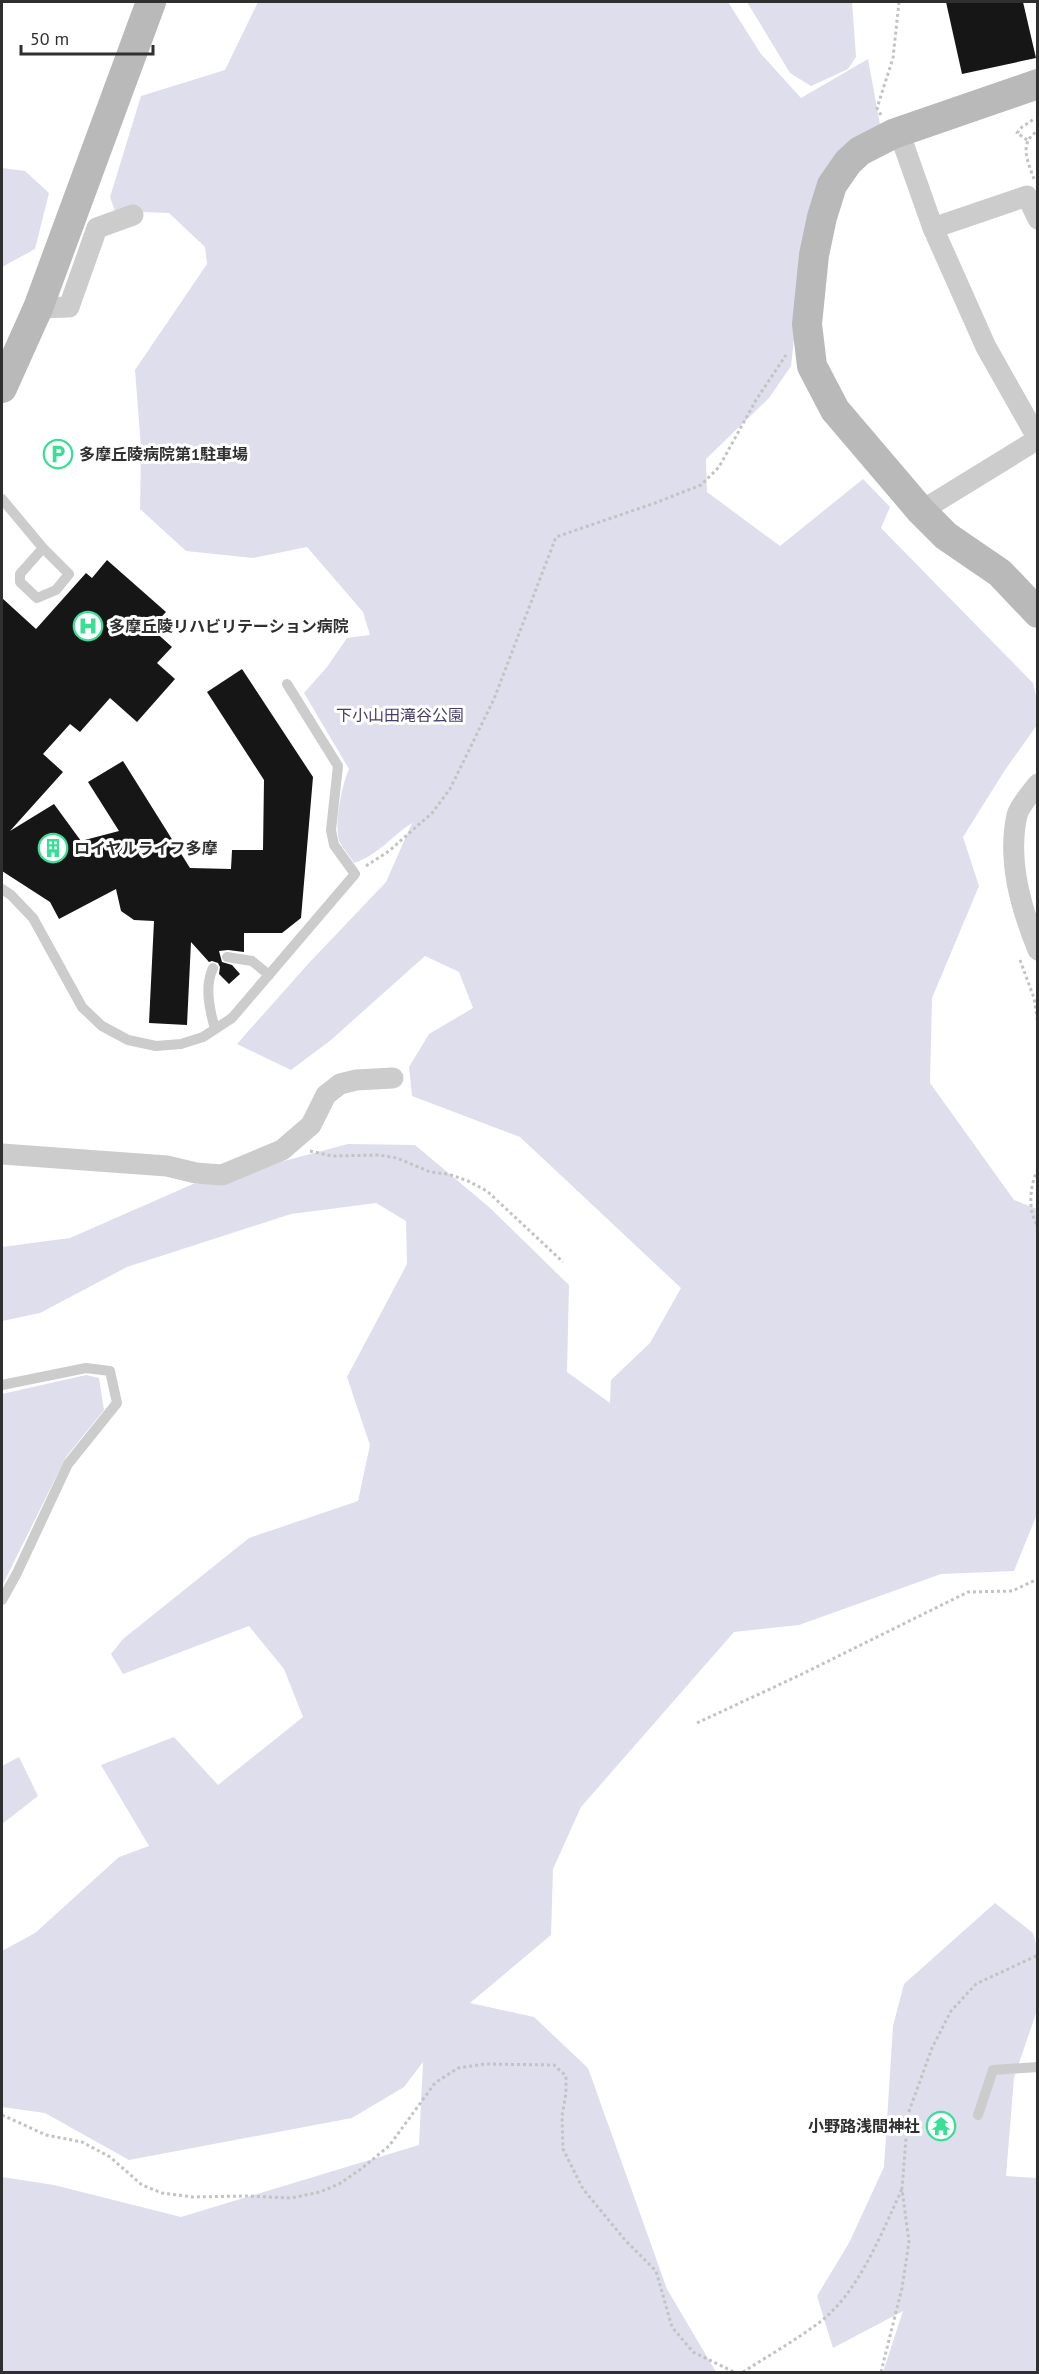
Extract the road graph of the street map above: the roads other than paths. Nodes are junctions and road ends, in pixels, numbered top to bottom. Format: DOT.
graph roads {
  1 [pos="151,2"];
  2 [pos="1038,84"];
  3 [pos="896,133"];
  4 [pos="133,215"];
  5 [pos="1038,219"];
  6 [pos="933,228"];
  7 [pos="38,308"];
  8 [pos="2,388"];
  9 [pos="1038,439"];
  10 [pos="2,499"];
  11 [pos="921,511"];
  12 [pos="43,548"];
  13 [pos="1038,613"];
  14 [pos="287,684"];
  15 [pos="1038,784"];
  16 [pos="2,889"];
  17 [pos="1038,950"];
  18 [pos="227,957"];
  19 [pos="213,968"];
  20 [pos="269,975"];
  21 [pos="215,1029"];
  22 [pos="393,1078"];
  23 [pos="2,1154"];
  24 [pos="2,1385"];
  25 [pos="2,1600"];
  26 [pos="1038,2067"];
  27 [pos="978,2115"];
  1 -- 7 [label="street"];
  2 -- 3 [label="street"];
  3 -- 6 [label="street"];
  3 -- 11 [label="street"];
  4 -- 7 [label="street"];
  5 -- 6 [label="street"];
  6 -- 9 [label="street"];
  7 -- 8 [label="street"];
  9 -- 11 [label="street"];
  10 -- 12 [label="lane"];
  11 -- 13 [label="street"];
  12 -- 12 [label="lane"];
  14 -- 20 [label="lane"];
  15 -- 17 [label="street"];
  16 -- 21 [label="lane"];
  18 -- 20 [label="lane"];
  19 -- 21 [label="lane"];
  20 -- 21 [label="lane"];
  22 -- 23 [label="street"];
  24 -- 25 [label="lane"];
  26 -- 27 [label="lane"];
}
